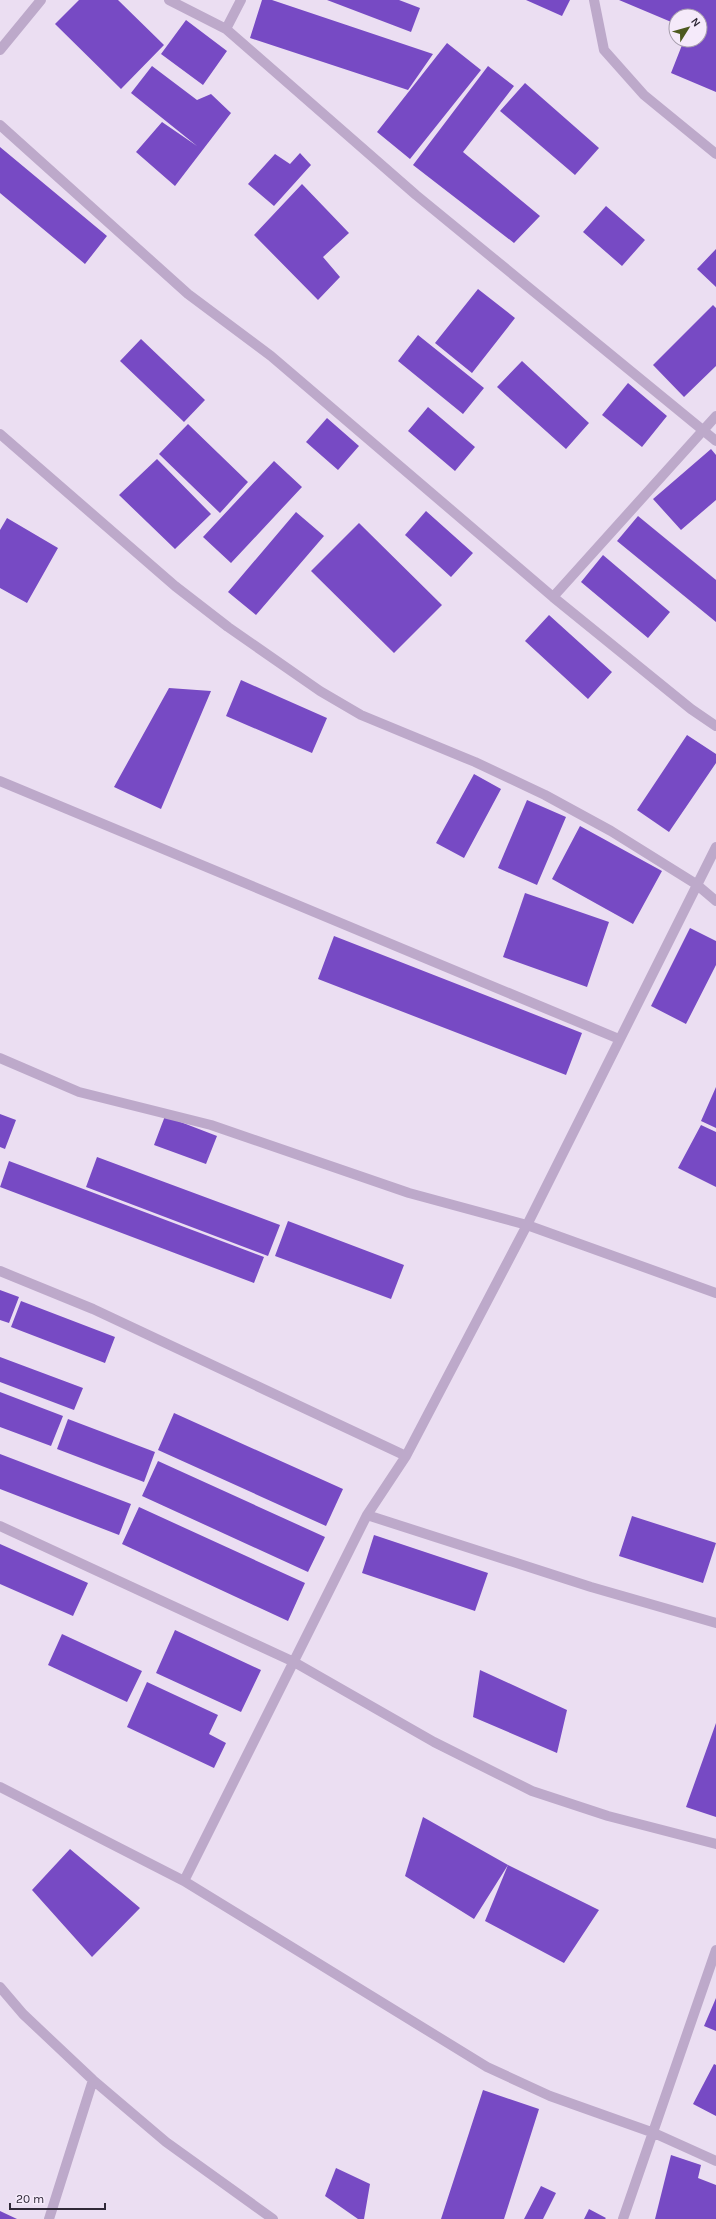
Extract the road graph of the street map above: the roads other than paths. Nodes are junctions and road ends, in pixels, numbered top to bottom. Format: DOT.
graph roads {
  1 [pos="41,0"];
  2 [pos="169,0"];
  3 [pos="241,0"];
  4 [pos="594,0"];
  5 [pos="226,29"];
  6 [pos="0,50"];
  7 [pos="0,125"];
  8 [pos="716,154"];
  9 [pos="716,416"];
  10 [pos="703,431"];
  11 [pos="0,434"];
  12 [pos="716,441"];
  13 [pos="553,597"];
  14 [pos="716,726"];
  15 [pos="0,780"];
  16 [pos="716,847"];
  17 [pos="696,884"];
  18 [pos="716,900"];
  19 [pos="619,1039"];
  20 [pos="0,1058"];
  21 [pos="527,1225"];
  22 [pos="0,1271"];
  23 [pos="716,1293"];
  24 [pos="406,1456"];
  25 [pos="367,1515"];
  26 [pos="0,1526"];
  27 [pos="716,1623"];
  28 [pos="294,1662"];
  29 [pos="0,1786"];
  30 [pos="716,1844"];
  31 [pos="184,1881"];
  32 [pos="716,1950"];
  33 [pos="0,1987"];
  34 [pos="93,2080"];
  35 [pos="654,2133"];
  36 [pos="716,2160"];
  37 [pos="49,2219"];
  38 [pos="273,2219"];
  39 [pos="623,2219"];
  1 -- 6 [label="street"];
  2 -- 5 [label="street"];
  3 -- 5 [label="street"];
  4 -- 8 [label="street"];
  5 -- 10 [label="street"];
  7 -- 13 [label="street"];
  9 -- 10 [label="street"];
  10 -- 12 [label="street"];
  10 -- 13 [label="street"];
  11 -- 17 [label="street"];
  13 -- 14 [label="street"];
  15 -- 19 [label="street"];
  16 -- 17 [label="street"];
  17 -- 18 [label="street"];
  17 -- 19 [label="street"];
  19 -- 21 [label="street"];
  20 -- 21 [label="street"];
  21 -- 23 [label="street"];
  21 -- 24 [label="street"];
  22 -- 24 [label="street"];
  24 -- 25 [label="street"];
  25 -- 27 [label="street"];
  25 -- 28 [label="street"];
  26 -- 28 [label="street"];
  28 -- 30 [label="street"];
  28 -- 31 [label="street"];
  29 -- 31 [label="street"];
  31 -- 35 [label="street"];
  32 -- 35 [label="street"];
  33 -- 34 [label="street"];
  34 -- 37 [label="street"];
  34 -- 38 [label="street"];
  35 -- 36 [label="street"];
  35 -- 39 [label="street"];
}
